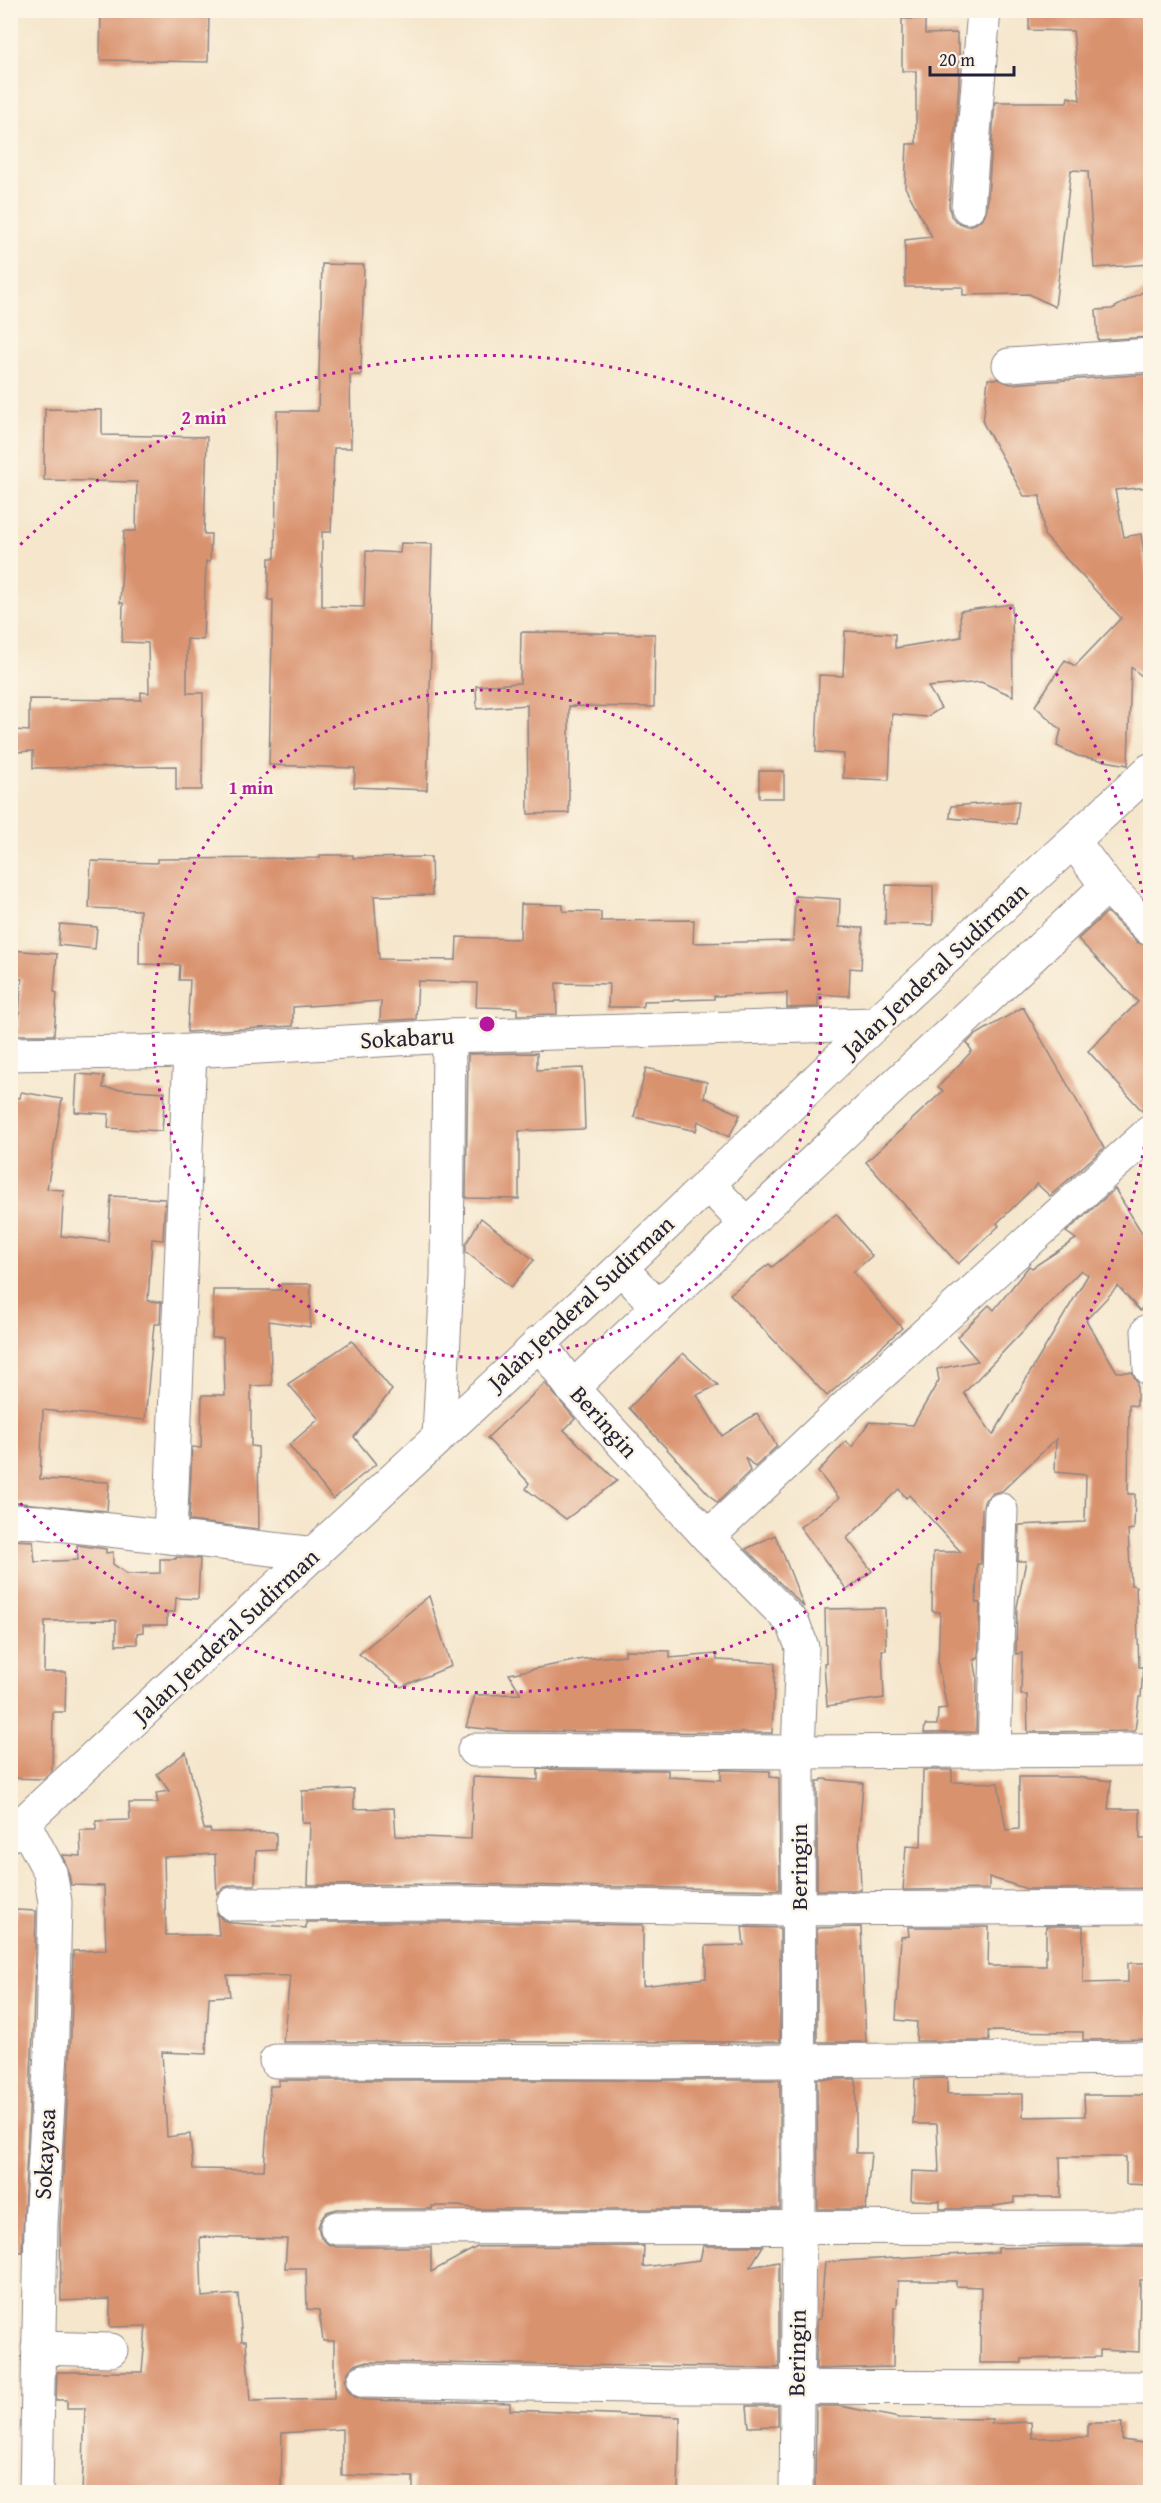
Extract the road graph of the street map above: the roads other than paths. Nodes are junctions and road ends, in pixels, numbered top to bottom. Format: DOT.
graph roads {
  1 [pos="984,10"];
  2 [pos="968,207"];
  3 [pos="1150,355"];
  4 [pos="1010,365"];
  5 [pos="1150,770"];
  6 [pos="1074,842"];
  7 [pos="1107,886"];
  8 [pos="1150,929"];
  9 [pos="875,1024"];
  10 [pos="449,1036"];
  11 [pos="190,1051"];
  12 [pos="10,1054"];
  13 [pos="1150,1132"];
  14 [pos="708,1184"];
  15 [pos="746,1224"];
  16 [pos="621,1268"];
  17 [pos="658,1307"];
  18 [pos="1148,1331"];
  19 [pos="539,1342"];
  20 [pos="1150,1369"];
  21 [pos="572,1388"];
  22 [pos="439,1436"];
  23 [pos="1002,1510"];
  24 [pos="10,1521"];
  25 [pos="170,1537"];
  26 [pos="708,1537"];
  27 [pos="315,1554"];
  28 [pos="474,1750"];
  29 [pos="1150,1750"];
  30 [pos="994,1751"];
  31 [pos="798,1752"];
  32 [pos="15,1827"];
  33 [pos="234,1904"];
  34 [pos="1150,1907"];
  35 [pos="799,1908"];
  36 [pos="1150,2058"];
  37 [pos="276,2061"];
  38 [pos="799,2061"];
  39 [pos="1150,2227"];
  40 [pos="337,2228"];
  41 [pos="799,2229"];
  42 [pos="38,2348"];
  43 [pos="111,2350"];
  44 [pos="364,2381"];
  45 [pos="796,2387"];
  46 [pos="1150,2388"];
  47 [pos="36,2493"];
  48 [pos="796,2493"];
  1 -- 2 [label="street"];
  3 -- 4 [label="street"];
  5 -- 6 [label="street, Jalan Jenderal Sudirman"];
  6 -- 7 [label="street"];
  6 -- 9 [label="street, Jalan Jenderal Sudirman"];
  7 -- 8 [label="street"];
  7 -- 15 [label="street"];
  9 -- 10 [label="street, Sokabaru"];
  9 -- 14 [label="street, Jalan Jenderal Sudirman"];
  10 -- 11 [label="street, Sokabaru"];
  10 -- 22 [label="street"];
  11 -- 12 [label="street, Sokabaru"];
  11 -- 25 [label="street"];
  13 -- 26 [label="street"];
  14 -- 15 [label="street"];
  14 -- 16 [label="street, Jalan Jenderal Sudirman"];
  15 -- 17 [label="street"];
  16 -- 17 [label="street"];
  16 -- 19 [label="street, Jalan Jenderal Sudirman"];
  17 -- 21 [label="street"];
  18 -- 20 [label="street"];
  19 -- 21 [label="street, Beringin"];
  19 -- 22 [label="street, Jalan Jenderal Sudirman"];
  21 -- 26 [label="street, Beringin"];
  22 -- 27 [label="street, Jalan Jenderal Sudirman"];
  23 -- 30 [label="street"];
  24 -- 25 [label="street"];
  25 -- 27 [label="street"];
  26 -- 31 [label="street, Beringin"];
  27 -- 32 [label="street, Jalan Jenderal Sudirman"];
  28 -- 31 [label="street"];
  29 -- 30 [label="street"];
  30 -- 31 [label="street"];
  31 -- 35 [label="street, Beringin"];
  32 -- 42 [label="street, Sokayasa"];
  33 -- 35 [label="street"];
  34 -- 35 [label="street"];
  35 -- 38 [label="street, Beringin"];
  36 -- 38 [label="street"];
  37 -- 38 [label="street"];
  38 -- 41 [label="street, Beringin"];
  39 -- 41 [label="street"];
  40 -- 41 [label="street"];
  41 -- 45 [label="street, Beringin"];
  42 -- 43 [label="street"];
  42 -- 47 [label="street, Sokayasa"];
  44 -- 45 [label="street"];
  45 -- 46 [label="street"];
  45 -- 48 [label="street, Beringin"];
}
